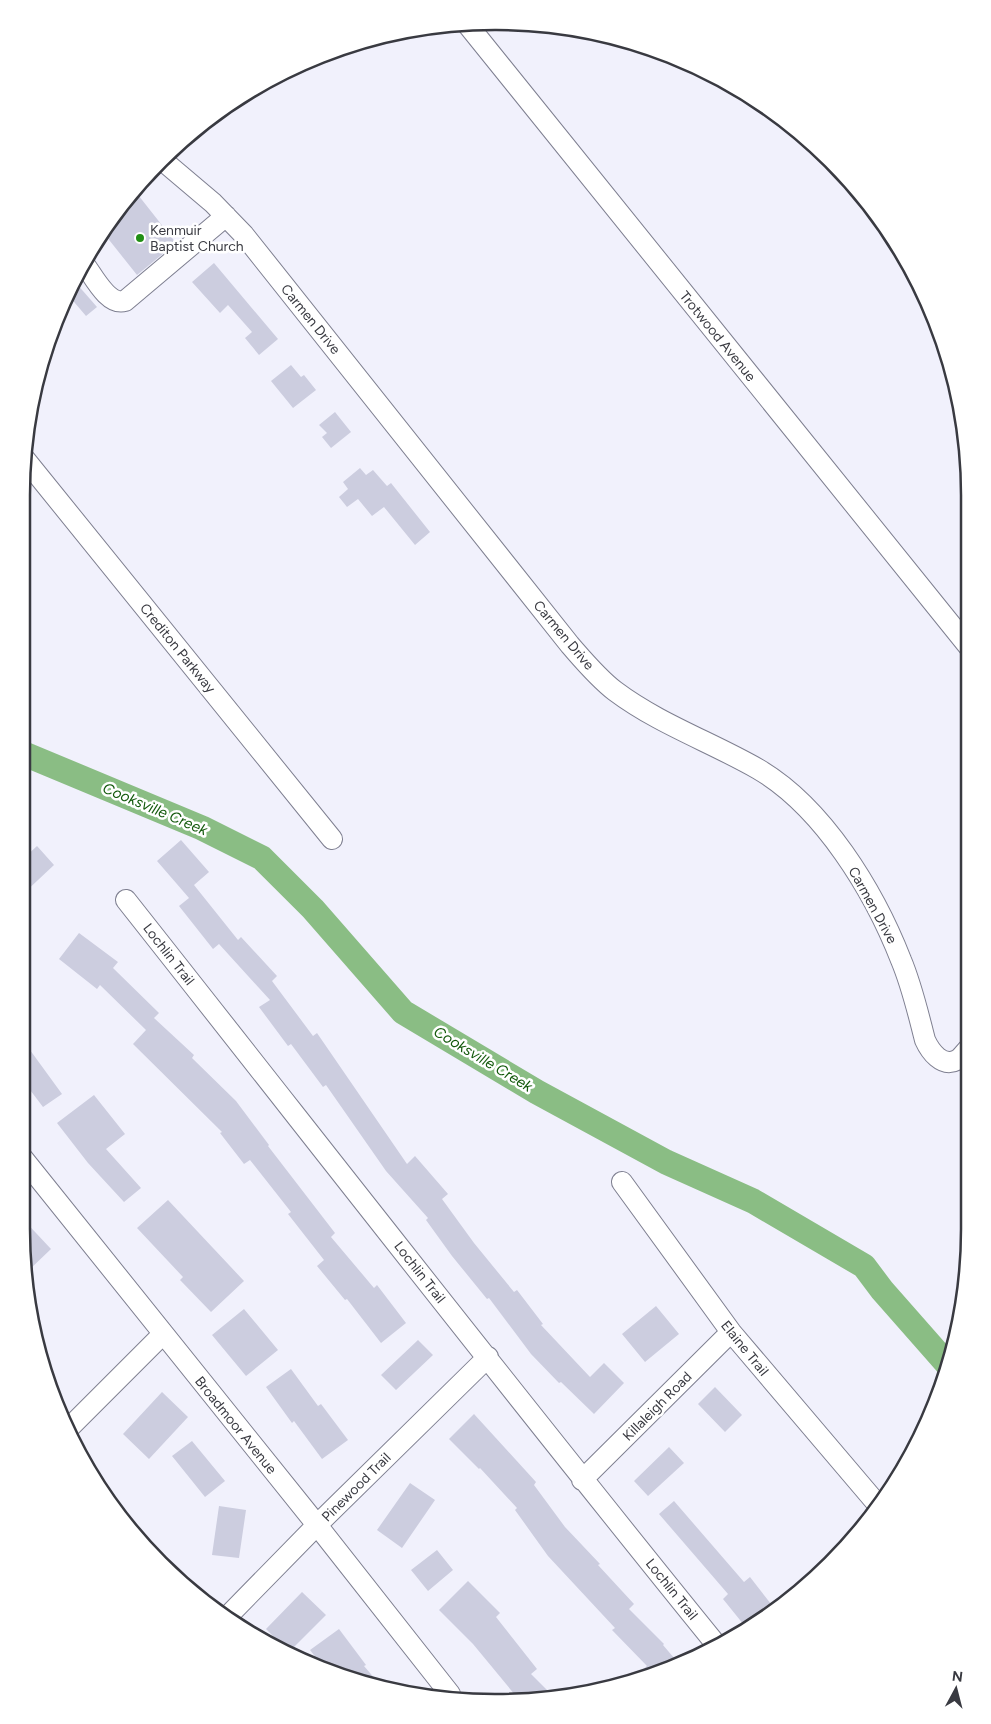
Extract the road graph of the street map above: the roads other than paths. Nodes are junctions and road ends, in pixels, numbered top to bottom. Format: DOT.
graph roads {
  1 [pos="472,31"];
  2 [pos="168,165"];
  3 [pos="226,216"];
  4 [pos="89,270"];
  5 [pos="31,467"];
  6 [pos="961,637"];
  7 [pos="332,839"];
  8 [pos="126,900"];
  9 [pos="961,1056"];
  10 [pos="30,1167"];
  11 [pos="622,1182"];
  12 [pos="731,1332"];
  13 [pos="163,1334"];
  14 [pos="488,1357"];
  15 [pos="73,1423"];
  16 [pos="582,1480"];
  17 [pos="874,1500"];
  18 [pos="317,1525"];
  19 [pos="232,1612"];
  20 [pos="713,1640"];
  21 [pos="448,1691"];
  1 -- 6 [label="street, Trotwood Avenue"];
  2 -- 3 [label="street, Carmen Drive"];
  3 -- 4 [label="street"];
  3 -- 9 [label="street, Carmen Drive"];
  5 -- 7 [label="street, Crediton Parkway"];
  8 -- 14 [label="street, Lochlin Trail"];
  10 -- 13 [label="street, Broadmoor Avenue"];
  11 -- 12 [label="street, Elaine Trail"];
  12 -- 16 [label="street, Killaleigh Road"];
  12 -- 17 [label="street, Elaine Trail"];
  13 -- 15 [label="street"];
  13 -- 18 [label="street, Broadmoor Avenue"];
  14 -- 16 [label="street, Lochlin Trail"];
  14 -- 18 [label="street, Pinewood Trail"];
  16 -- 20 [label="street, Lochlin Trail"];
  18 -- 19 [label="street, Pinewood Trail"];
  18 -- 21 [label="street, Broadmoor Avenue"];
}
